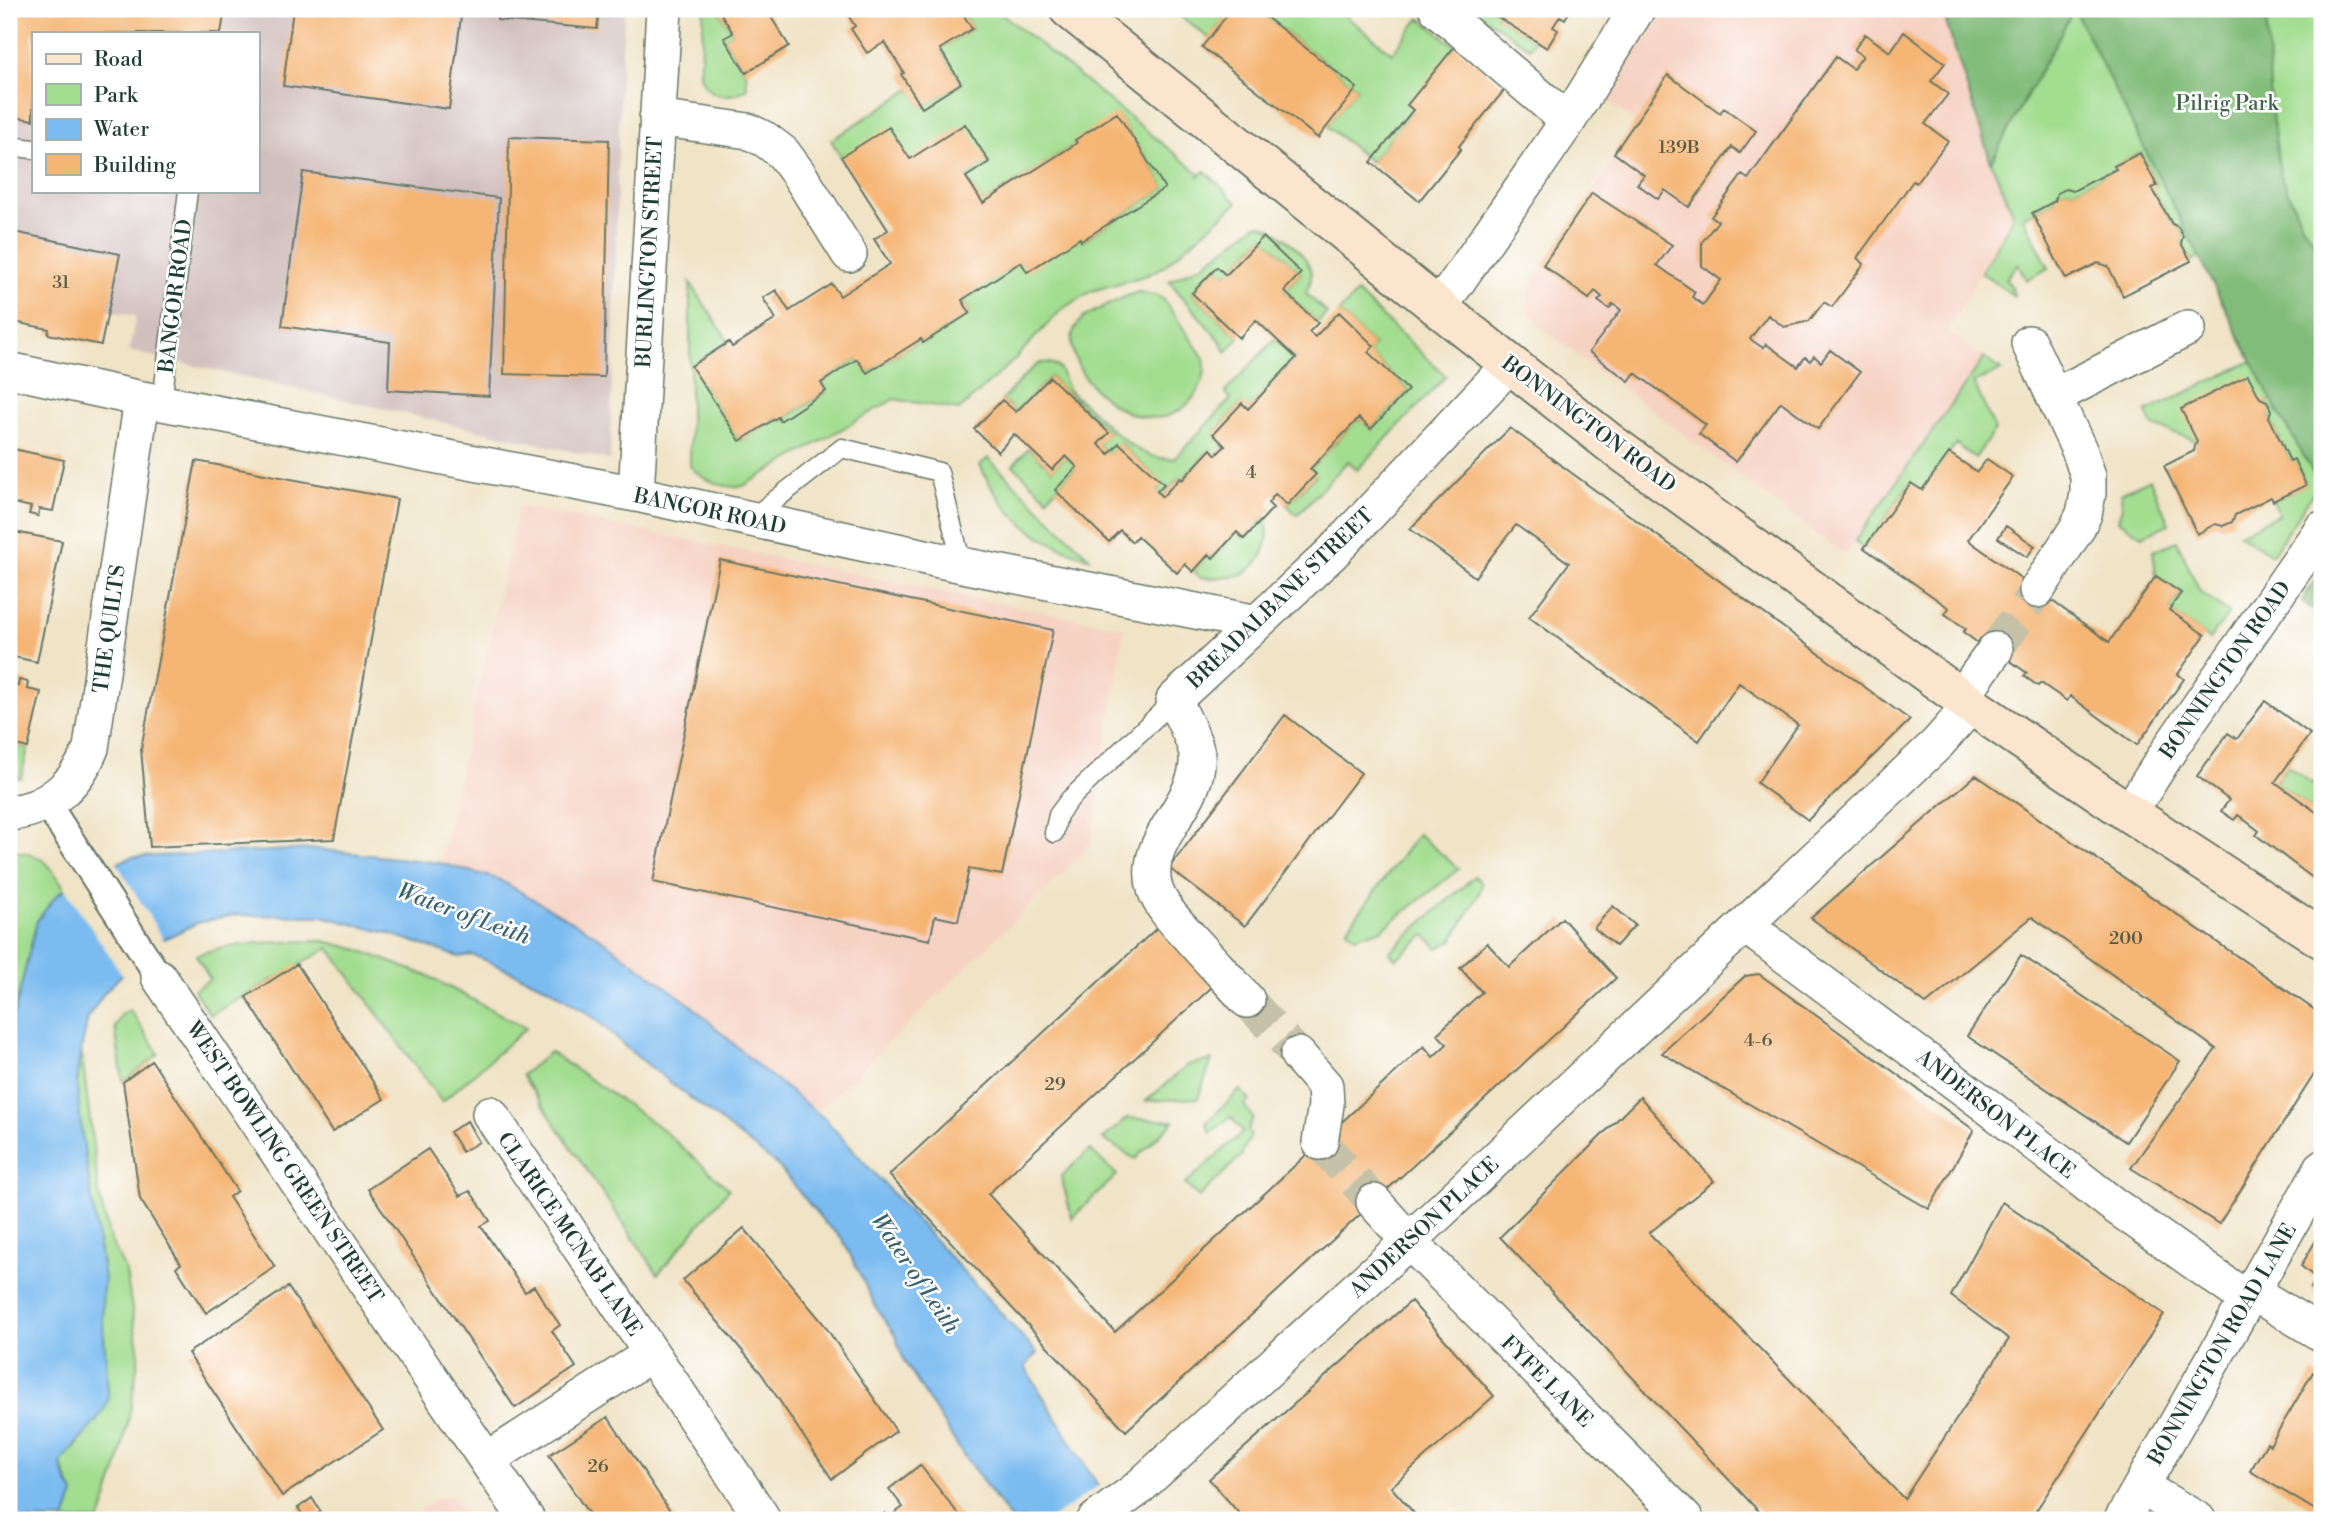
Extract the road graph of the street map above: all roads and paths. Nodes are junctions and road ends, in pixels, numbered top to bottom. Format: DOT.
graph roads {
  1 [pos="664,9"];
  2 [pos="1069,9"];
  3 [pos="1437,9"];
  4 [pos="1637,9"];
  5 [pos="657,118"];
  6 [pos="1567,121"];
  7 [pos="9,146"];
  8 [pos="32,149"];
  9 [pos="188,192"];
  10 [pos="849,254"];
  11 [pos="1439,308"];
  12 [pos="2188,328"];
  13 [pos="2029,343"];
  14 [pos="1510,363"];
  15 [pos="9,370"];
  16 [pos="2055,396"];
  17 [pos="152,400"];
  18 [pos="636,494"];
  19 [pos="749,520"];
  20 [pos="2322,529"];
  21 [pos="962,565"];
  22 [pos="2037,590"];
  23 [pos="1257,623"];
  24 [pos="1995,650"];
  25 [pos="1174,701"];
  26 [pos="1966,701"];
  27 [pos="46,802"];
  28 [pos="9,813"];
  29 [pos="2129,813"];
  30 [pos="1055,833"];
  31 [pos="1746,926"];
  32 [pos="2322,939"];
  33 [pos="159,977"];
  34 [pos="1247,1000"];
  35 [pos="1298,1055"];
  36 [pos="489,1114"];
  37 [pos="1320,1142"];
  38 [pos="2322,1168"];
  39 [pos="1374,1202"];
  40 [pos="1409,1241"];
  41 [pos="2250,1296"];
  42 [pos="2322,1334"];
  43 [pos="651,1354"];
  44 [pos="486,1461"];
  45 [pos="2141,1487"];
  46 [pos="761,1516"];
  47 [pos="527,1520"];
  48 [pos="1095,1520"];
  49 [pos="1686,1520"];
  50 [pos="2122,1520"];
  51 [pos="2198,1520"];
  1 -- 5 [label="street, BURLINGTON STREET"];
  2 -- 11 [label="main road, BONNINGTON ROAD"];
  3 -- 6 [label="street"];
  4 -- 6 [label="street"];
  5 -- 10 [label="street"];
  5 -- 18 [label="street, BURLINGTON STREET"];
  6 -- 11 [label="street"];
  7 -- 8 [label="lane"];
  9 -- 17 [label="lane, BANGOR ROAD"];
  11 -- 14 [label="main road, BONNINGTON ROAD"];
  12 -- 16 [label="street"];
  13 -- 16 [label="street"];
  14 -- 23 [label="street, BREADALBANE STREET"];
  14 -- 26 [label="main road, BONNINGTON ROAD"];
  15 -- 17 [label="street, BANGOR ROAD"];
  16 -- 22 [label="street"];
  17 -- 18 [label="street, BANGOR ROAD"];
  17 -- 27 [label="street, THE QUILTS"];
  18 -- 19 [label="street, BANGOR ROAD"];
  19 -- 21 [label="street, BANGOR ROAD"];
  19 -- 21 [label="lane"];
  20 -- 29 [label="street, BONNINGTON ROAD"];
  21 -- 23 [label="street, BANGOR ROAD"];
  23 -- 25 [label="street, BREADALBANE STREET"];
  24 -- 26 [label="street, ANDERSON PLACE"];
  25 -- 30 [label="lane"];
  25 -- 34 [label="street, BREADALBANE STREET"];
  26 -- 29 [label="main road, BONNINGTON ROAD"];
  26 -- 31 [label="street, ANDERSON PLACE"];
  27 -- 28 [label="street, THE QUILTS"];
  27 -- 33 [label="street, WEST BOWLING GREEN STREET"];
  29 -- 32 [label="main road, BONNINGTON ROAD"];
  31 -- 40 [label="street, ANDERSON PLACE"];
  31 -- 41 [label="street, ANDERSON PLACE"];
  33 -- 44 [label="street, WEST BOWLING GREEN STREET"];
  35 -- 37 [label="street"];
  36 -- 43 [label="street, CLARICE MCNAB LANE"];
  38 -- 41 [label="street, BONNINGTON ROAD LANE"];
  39 -- 40 [label="street, FYFE LANE"];
  40 -- 48 [label="street, ANDERSON PLACE"];
  40 -- 49 [label="street, FYFE LANE"];
  41 -- 42 [label="street, ANDERSON PLACE"];
  41 -- 45 [label="street, BONNINGTON ROAD LANE"];
  43 -- 44 [label="street, CLARICE MCNAB LANE"];
  43 -- 46 [label="street, CLARICE MCNAB LANE"];
  44 -- 47 [label="street, WEST BOWLING GREEN STREET"];
  45 -- 50 [label="street, BONNINGTON ROAD LANE"];
  45 -- 51 [label="street"];
}
